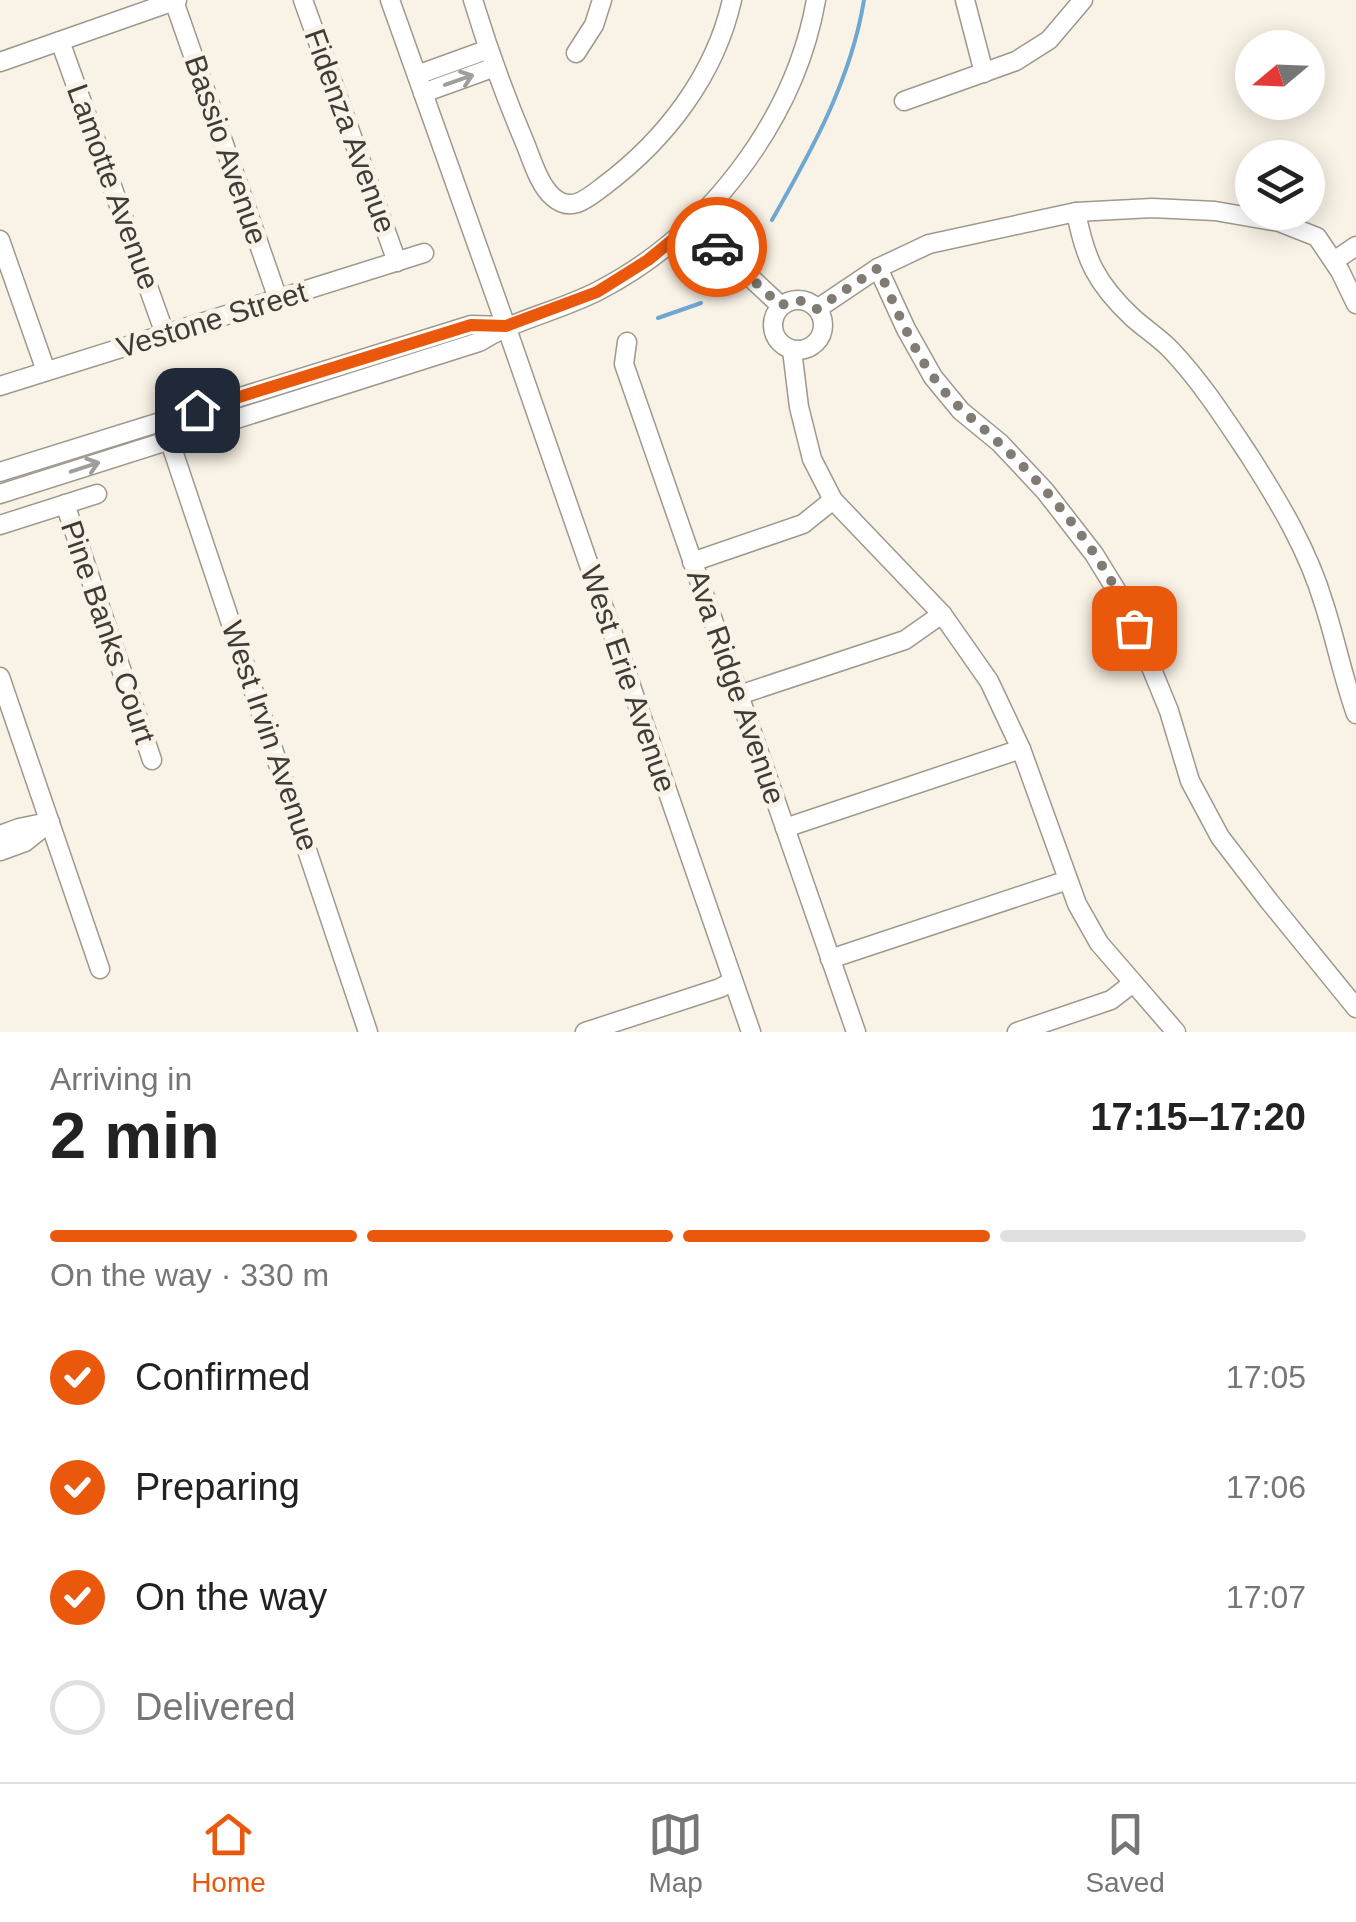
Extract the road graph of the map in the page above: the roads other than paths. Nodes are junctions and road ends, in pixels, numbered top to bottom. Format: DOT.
graph roads {
  1 [pos="303,0"];
  2 [pos="390,0"];
  3 [pos="473,0"];
  4 [pos="602,0"];
  5 [pos="732,0"];
  6 [pos="816,0"];
  7 [pos="966,0"];
  8 [pos="1083,0"];
  9 [pos="176,1"];
  10 [pos="60,41"];
  11 [pos="576,53"];
  12 [pos="492,58"];
  13 [pos="0,62"];
  14 [pos="984,74"];
  15 [pos="420,84"];
  16 [pos="904,100"];
  17 [pos="1076,212"];
  18 [pos="692,224"];
  19 [pos="0,240"];
  20 [pos="1356,246"];
  21 [pos="424,253"];
  22 [pos="1334,261"];
  23 [pos="396,262"];
  24 [pos="878,268"];
  25 [pos="278,299"];
  26 [pos="1356,304"];
  27 [pos="781,306"];
  28 [pos="817,309"];
  29 [pos="506,326"];
  30 [pos="165,334"];
  31 [pos="628,342"];
  32 [pos="792,350"];
  33 [pos="46,371"];
  34 [pos="0,386"];
  35 [pos="163,421"];
  36 [pos="169,440"];
  37 [pos="0,472"];
  38 [pos="0,494"];
  39 [pos="96,494"];
  40 [pos="833,500"];
  41 [pos="64,504"];
  42 [pos="0,526"];
  43 [pos="692,562"];
  44 [pos="942,614"];
  45 [pos="0,677"];
  46 [pos="738,695"];
  47 [pos="1356,714"];
  48 [pos="1021,749"];
  49 [pos="152,760"];
  50 [pos="50,822"];
  51 [pos="785,828"];
  52 [pos="0,834"];
  53 [pos="0,851"];
  54 [pos="1068,880"];
  55 [pos="830,959"];
  56 [pos="100,969"];
  57 [pos="733,982"];
  58 [pos="1133,982"];
  59 [pos="1356,1008"];
  60 [pos="368,1032"];
  61 [pos="584,1032"];
  62 [pos="751,1032"];
  63 [pos="856,1032"];
  64 [pos="1018,1032"];
  65 [pos="1176,1032"];
  1 -- 23 [label="street, Fidenza Avenue"];
  2 -- 15 [label="street, West Erie Avenue"];
  3 -- 12 [label="street"];
  4 -- 11 [label="street"];
  5 -- 12 [label="street"];
  6 -- 18 [label="street"];
  7 -- 14 [label="street"];
  8 -- 14 [label="street"];
  9 -- 10 [label="street"];
  9 -- 25 [label="street, Bassio Avenue"];
  10 -- 13 [label="street"];
  10 -- 30 [label="street, Lamotte Avenue"];
  12 -- 15 [label="street"];
  14 -- 16 [label="street"];
  15 -- 29 [label="street, West Erie Avenue"];
  17 -- 22 [label="street"];
  17 -- 24 [label="street"];
  17 -- 47 [label="street"];
  18 -- 27 [label="street"];
  18 -- 29 [label="street"];
  19 -- 33 [label="street"];
  20 -- 22 [label="street"];
  21 -- 23 [label="street, Vestone Street"];
  22 -- 26 [label="street"];
  23 -- 25 [label="street, Vestone Street"];
  24 -- 28 [label="street"];
  24 -- 59 [label="street"];
  25 -- 30 [label="street, Vestone Street"];
  27 -- 28 [label="street"];
  27 -- 32 [label="street"];
  28 -- 32 [label="street"];
  29 -- 35 [label="street"];
  29 -- 36 [label="street"];
  29 -- 57 [label="street, West Erie Avenue"];
  30 -- 33 [label="street, Vestone Street"];
  31 -- 43 [label="street, Ava Ridge Avenue"];
  32 -- 40 [label="street"];
  33 -- 34 [label="street, Vestone Street"];
  35 -- 36 [label="street, West Irvin Avenue"];
  35 -- 37 [label="street"];
  38 -- 36 [label="street, one-way"];
  36 -- 60 [label="street, West Irvin Avenue"];
  39 -- 41 [label="street"];
  40 -- 43 [label="street"];
  40 -- 44 [label="street"];
  41 -- 42 [label="street"];
  41 -- 49 [label="street, Pine Banks Court"];
  43 -- 46 [label="street, Ava Ridge Avenue"];
  44 -- 46 [label="street"];
  44 -- 48 [label="street"];
  45 -- 50 [label="street"];
  46 -- 51 [label="street, Ava Ridge Avenue"];
  48 -- 51 [label="street"];
  48 -- 54 [label="street"];
  50 -- 52 [label="street"];
  50 -- 53 [label="street"];
  50 -- 56 [label="street"];
  51 -- 55 [label="street, Ava Ridge Avenue"];
  54 -- 55 [label="street"];
  54 -- 58 [label="street"];
  55 -- 63 [label="street, Ava Ridge Avenue"];
  57 -- 61 [label="street"];
  57 -- 62 [label="street, West Erie Avenue"];
  58 -- 64 [label="street"];
  58 -- 65 [label="street"];
}
